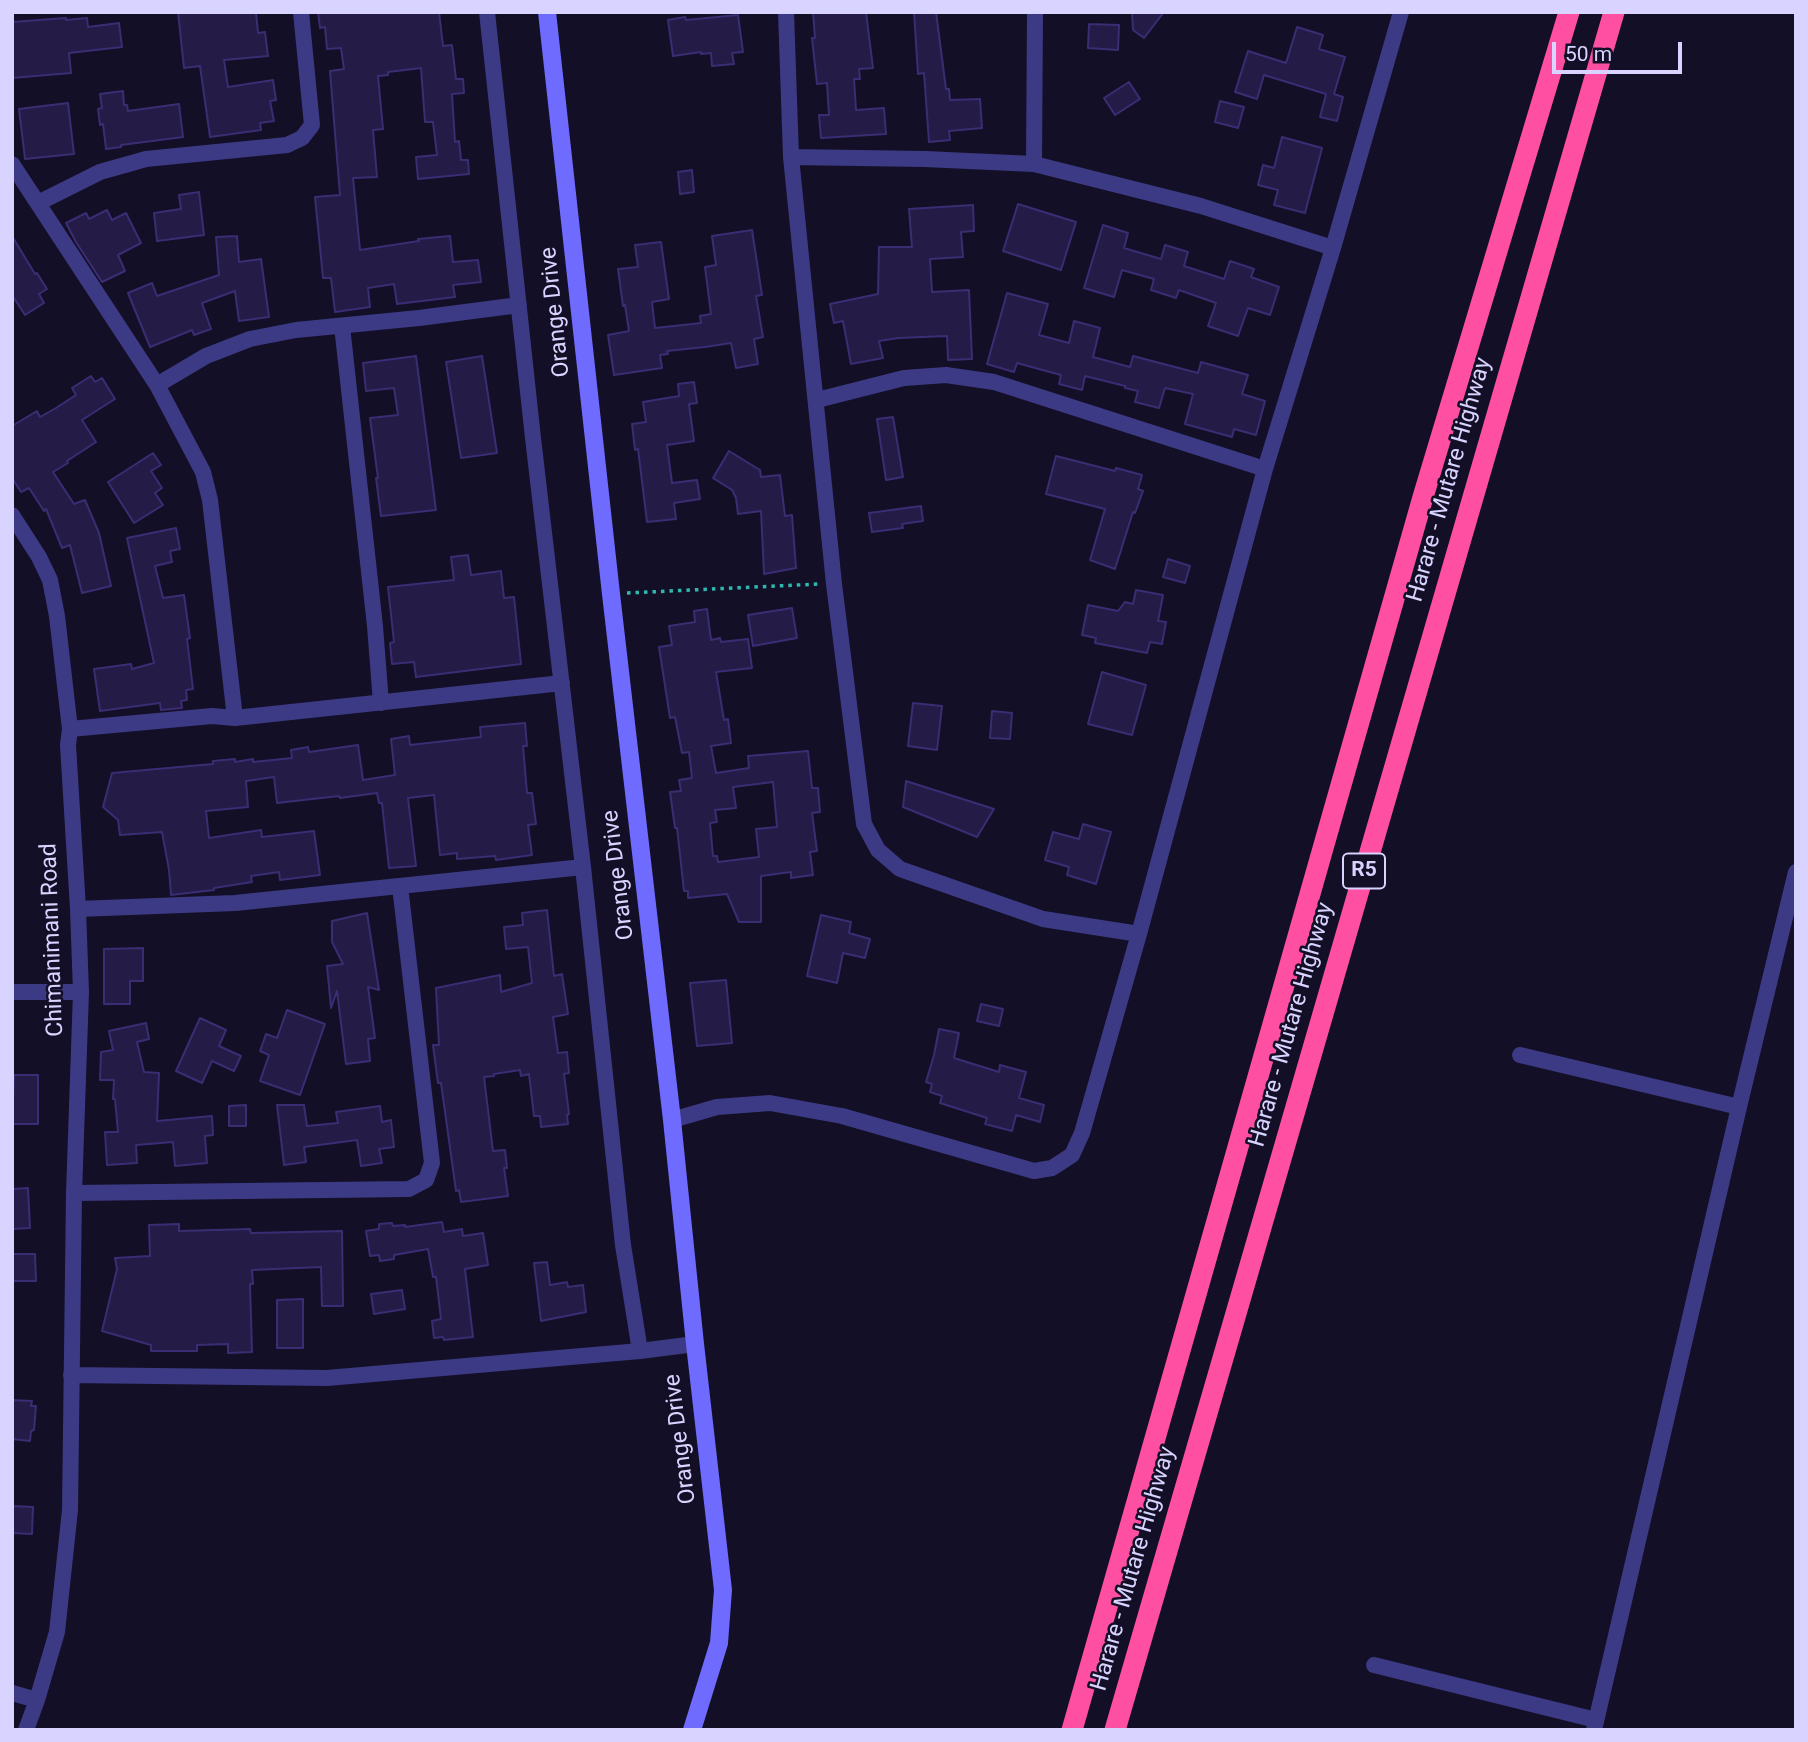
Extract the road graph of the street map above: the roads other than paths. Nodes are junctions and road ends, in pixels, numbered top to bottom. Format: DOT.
graph roads {
  1 [pos="301,12"];
  2 [pos="487,12"];
  3 [pos="547,12"];
  4 [pos="786,12"];
  5 [pos="1035,12"];
  6 [pos="1401,12"];
  7 [pos="1569,12"];
  8 [pos="1614,12"];
  9 [pos="791,157"];
  10 [pos="12,164"];
  11 [pos="1034,164"];
  12 [pos="38,203"];
  13 [pos="1333,248"];
  14 [pos="519,305"];
  15 [pos="342,326"];
  16 [pos="157,385"];
  17 [pos="817,400"];
  18 [pos="1265,469"];
  19 [pos="12,515"];
  20 [pos="562,683"];
  21 [pos="381,703"];
  22 [pos="235,718"];
  23 [pos="70,729"];
  24 [pos="583,867"];
  25 [pos="1796,872"];
  26 [pos="400,886"];
  27 [pos="78,909"];
  28 [pos="1139,934"];
  29 [pos="12,992"];
  30 [pos="81,992"];
  31 [pos="1520,1055"];
  32 [pos="1739,1107"];
  33 [pos="672,1119"];
  34 [pos="74,1193"];
  35 [pos="695,1344"];
  36 [pos="640,1351"];
  37 [pos="71,1375"];
  38 [pos="1374,1665"];
  39 [pos="12,1693"];
  40 [pos="37,1700"];
  41 [pos="1595,1725"];
  42 [pos="26,1730"];
  43 [pos="692,1730"];
  44 [pos="1072,1730"];
  45 [pos="1115,1730"];
  1 -- 12 [label="street"];
  2 -- 14 [label="street"];
  3 -- 33 [label="street, Orange Drive"];
  4 -- 9 [label="street"];
  5 -- 11 [label="street"];
  6 -- 13 [label="street"];
  7 -- 44 [label="highway, Harare - Mutare Highway / R5"];
  8 -- 45 [label="highway, Harare - Mutare Highway / R5"];
  9 -- 11 [label="street"];
  9 -- 17 [label="street"];
  10 -- 12 [label="street"];
  11 -- 13 [label="street"];
  12 -- 16 [label="street"];
  13 -- 18 [label="street"];
  14 -- 15 [label="street"];
  14 -- 20 [label="street"];
  15 -- 16 [label="street"];
  15 -- 21 [label="street"];
  16 -- 22 [label="street"];
  17 -- 18 [label="street"];
  17 -- 28 [label="street"];
  18 -- 28 [label="street"];
  19 -- 23 [label="street, Chimanimani Road"];
  20 -- 21 [label="street"];
  20 -- 24 [label="street"];
  21 -- 22 [label="street"];
  22 -- 23 [label="street"];
  23 -- 27 [label="street, Chimanimani Road"];
  24 -- 26 [label="street"];
  24 -- 36 [label="street"];
  25 -- 32 [label="street"];
  26 -- 27 [label="street"];
  26 -- 34 [label="street"];
  27 -- 30 [label="street, Chimanimani Road"];
  28 -- 33 [label="street"];
  29 -- 30 [label="street"];
  30 -- 34 [label="street, Chimanimani Road"];
  31 -- 32 [label="street"];
  32 -- 41 [label="street"];
  33 -- 35 [label="street, Orange Drive"];
  34 -- 37 [label="street, Chimanimani Road"];
  35 -- 36 [label="street"];
  35 -- 43 [label="street, Orange Drive"];
  36 -- 37 [label="street"];
  37 -- 40 [label="street, Chimanimani Road"];
  38 -- 41 [label="street"];
  39 -- 40 [label="street"];
  40 -- 42 [label="street, Chimanimani Road"];
}
